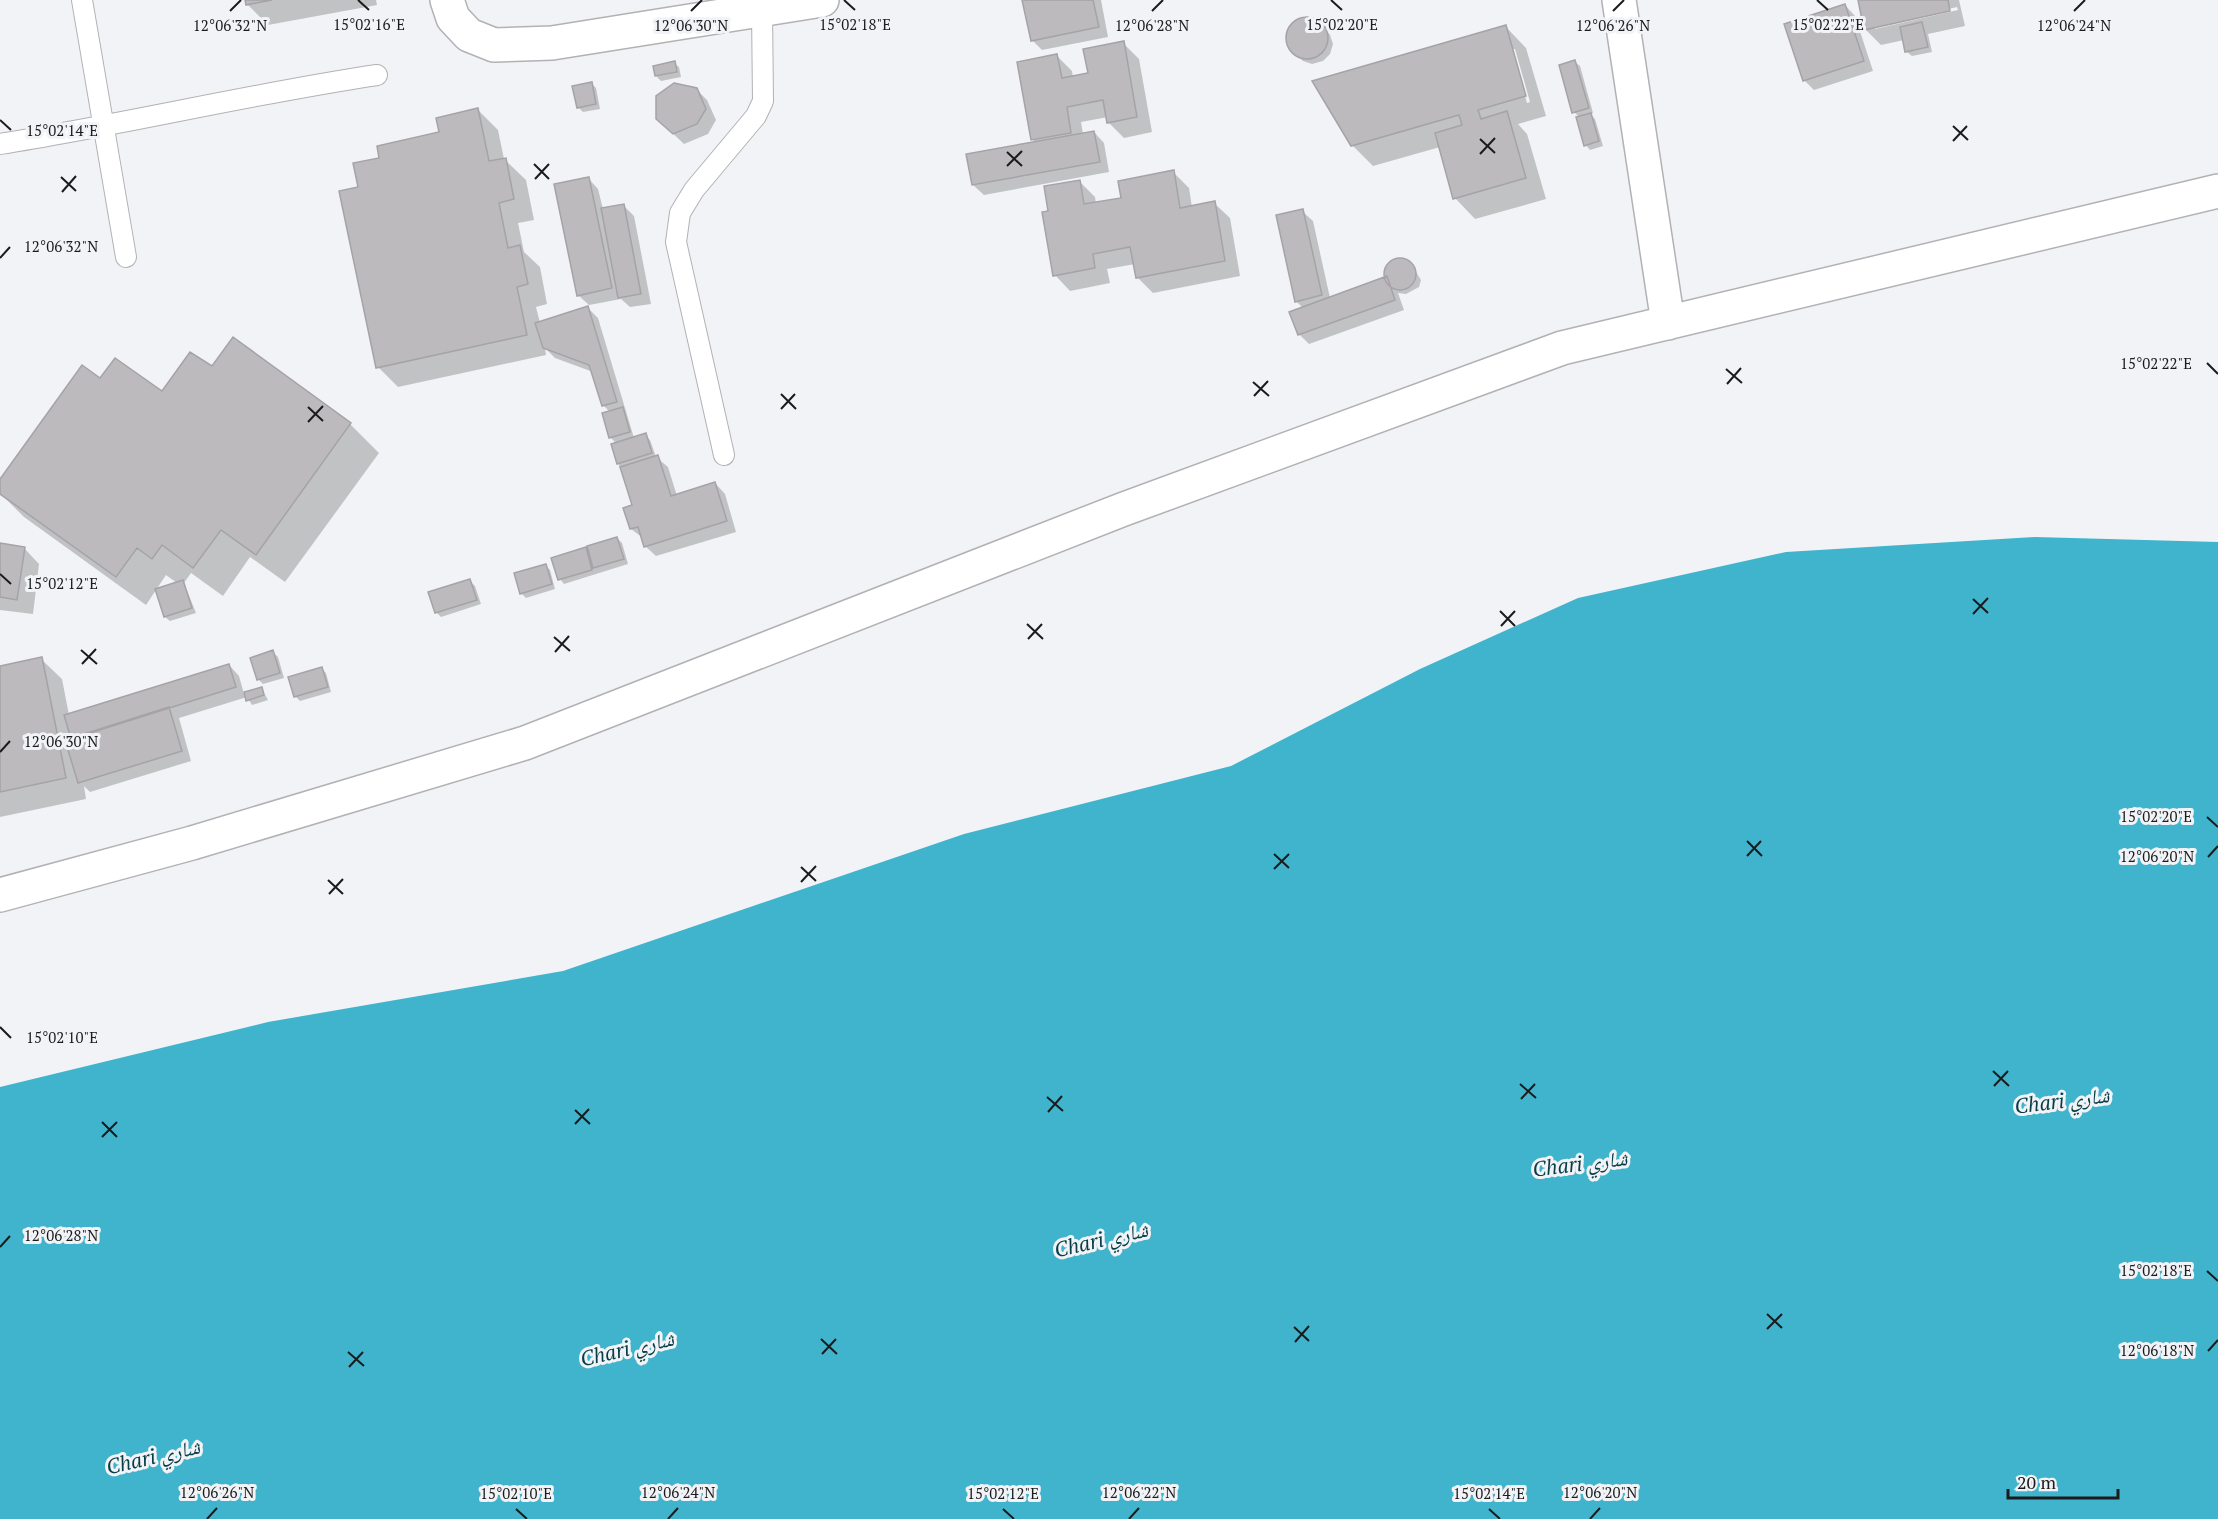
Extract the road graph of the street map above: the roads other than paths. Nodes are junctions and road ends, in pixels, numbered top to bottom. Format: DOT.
graph roads {
  1 [pos="82,0"];
  2 [pos="447,0"];
  3 [pos="822,0"];
  4 [pos="1619,0"];
  5 [pos="762,10"];
  6 [pos="377,75"];
  7 [pos="104,127"];
  8 [pos="0,144"];
  9 [pos="2218,191"];
  10 [pos="126,257"];
  11 [pos="1668,323"];
  12 [pos="724,455"];
  13 [pos="0,895"];
  1 -- 7 [label="lane"];
  2 -- 5 [label="street"];
  3 -- 5 [label="street"];
  4 -- 11 [label="street"];
  5 -- 12 [label="lane"];
  6 -- 7 [label="lane"];
  7 -- 8 [label="lane"];
  7 -- 10 [label="lane"];
  9 -- 11 [label="street"];
  11 -- 13 [label="street"];
}
